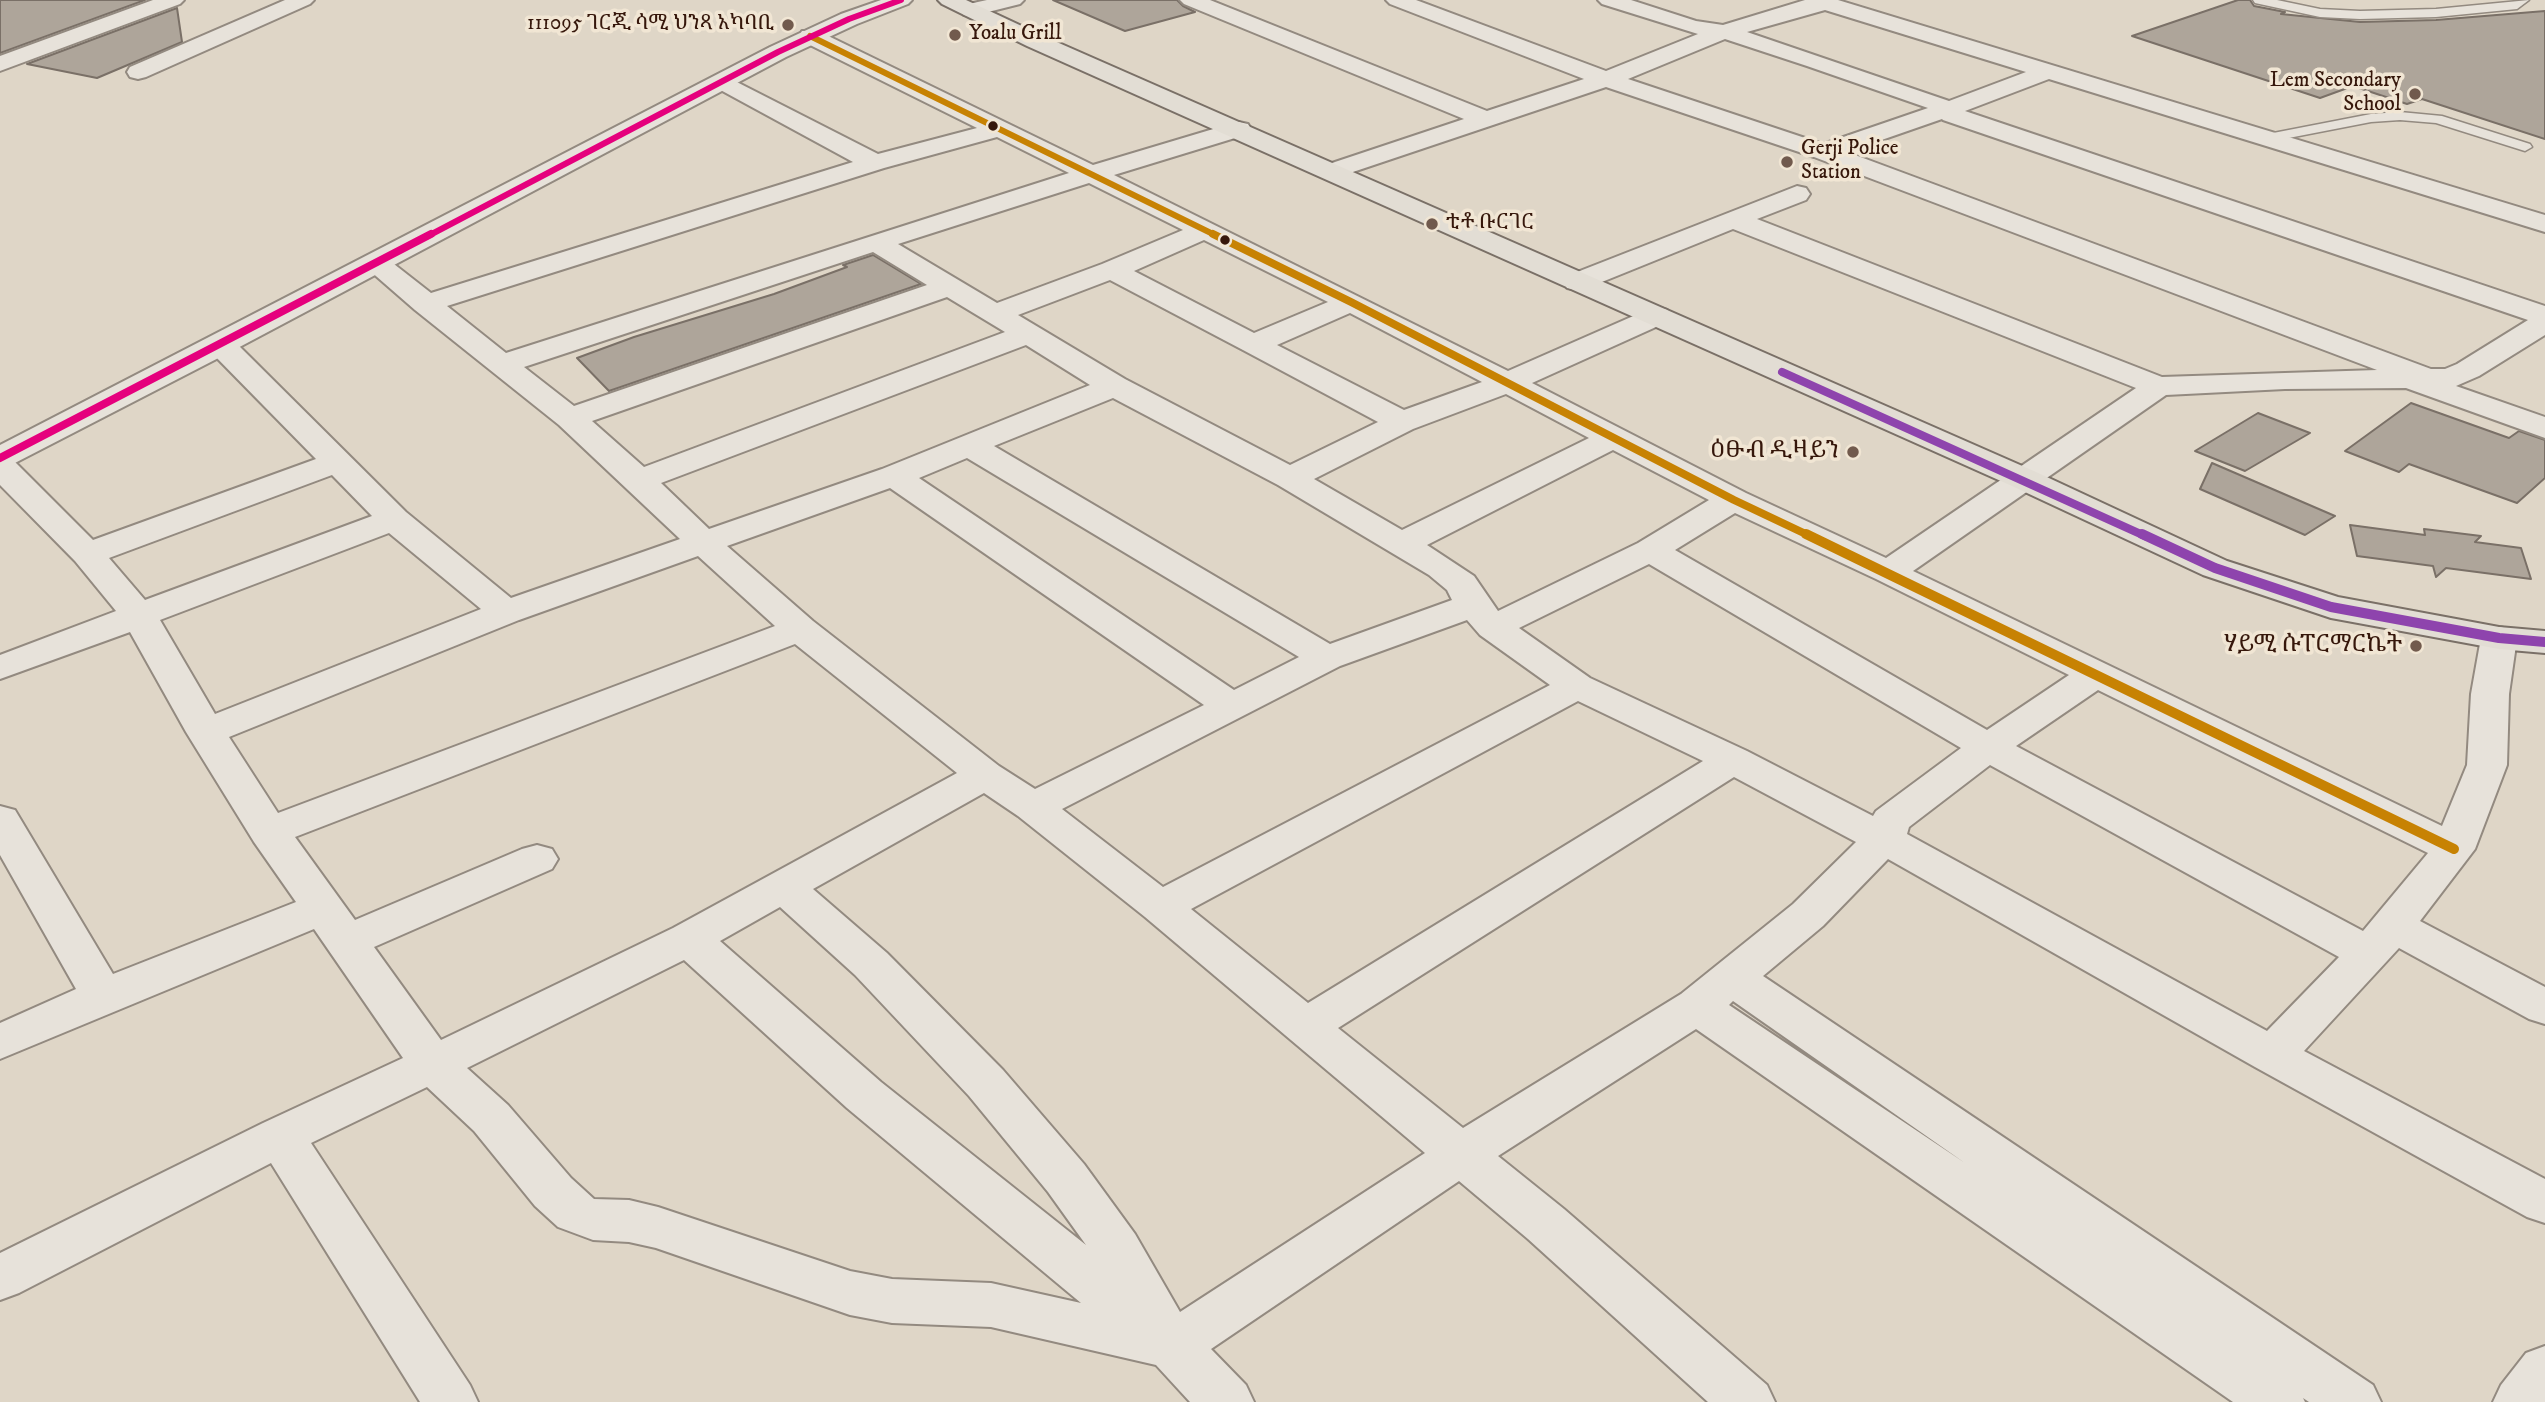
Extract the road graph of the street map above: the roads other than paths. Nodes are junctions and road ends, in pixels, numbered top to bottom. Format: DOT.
graph roads {
  1 [pos="173,0"];
  2 [pos="303,0"];
  3 [pos="901,0"];
  4 [pos="1013,0"];
  5 [pos="1191,0"];
  6 [pos="1396,0"];
  7 [pos="1609,0"];
  8 [pos="2259,0"];
  9 [pos="2523,0"];
  10 [pos="1821,1"];
  11 [pos="961,5"];
  12 [pos="1724,32"];
  13 [pos="810,36"];
  14 [pos="0,64"];
  15 [pos="2048,71"];
  16 [pos="138,72"];
  17 [pos="1606,79"];
  18 [pos="723,82"];
  19 [pos="1943,110"];
  20 [pos="1489,120"];
  21 [pos="1000,129"];
  22 [pos="1239,130"];
  23 [pos="2267,138"];
  24 [pos="2525,147"];
  25 [pos="1823,152"];
  26 [pos="875,163"];
  27 [pos="1332,171"];
  28 [pos="1090,174"];
  29 [pos="1797,194"];
  30 [pos="1734,220"];
  31 [pos="2545,224"];
  32 [pos="1205,230"];
  33 [pos="876,242"];
  34 [pos="374,263"];
  35 [pos="1112,270"];
  36 [pos="1577,282"];
  37 [pos="949,287"];
  38 [pos="1351,302"];
  39 [pos="425,304"];
  40 [pos="995,314"];
  41 [pos="1657,316"];
  42 [pos="2545,316"];
  43 [pos="2545,322"];
  44 [pos="1028,334"];
  45 [pos="1253,344"];
  46 [pos="221,345"];
  47 [pos="502,364"];
  48 [pos="2421,379"];
  49 [pos="1507,383"];
  50 [pos="1114,386"];
  51 [pos="2159,386"];
  52 [pos="570,418"];
  53 [pos="1402,422"];
  54 [pos="2545,428"];
  55 [pos="1613,438"];
  56 [pos="969,445"];
  57 [pos="0,458"];
  58 [pos="338,462"];
  59 [pos="0,466"];
  60 [pos="894,476"];
  61 [pos="1290,478"];
  62 [pos="2024,479"];
  63 [pos="639,480"];
  64 [pos="1734,500"];
  65 [pos="394,519"];
  66 [pos="701,541"];
  67 [pos="1401,544"];
  68 [pos="1650,550"];
  69 [pos="86,554"];
  70 [pos="1888,572"];
  71 [pos="506,612"];
  72 [pos="1483,616"];
  73 [pos="140,617"];
  74 [pos="800,629"];
  75 [pos="2499,638"];
  76 [pos="2545,642"];
  77 [pos="1327,658"];
  78 [pos="0,668"];
  79 [pos="2095,675"];
  80 [pos="1577,685"];
  81 [pos="1230,705"];
  82 [pos="206,732"];
  83 [pos="1988,747"];
  84 [pos="1733,761"];
  85 [pos="985,775"];
  86 [pos="1033,807"];
  87 [pos="0,819"];
  88 [pos="269,832"];
  89 [pos="1884,839"];
  90 [pos="2454,849"];
  91 [pos="537,859"];
  92 [pos="785,888"];
  93 [pos="1160,906"];
  94 [pos="335,925"];
  95 [pos="689,939"];
  96 [pos="2381,940"];
  97 [pos="1714,992"];
  98 [pos="103,996"];
  99 [pos="2545,1007"];
  100 [pos="1304,1027"];
  101 [pos="0,1042"];
  102 [pos="2272,1055"];
  103 [pos="433,1064"];
  104 [pos="280,1136"];
  105 [pos="1460,1156"];
  106 [pos="2545,1203"];
  107 [pos="0,1278"];
  108 [pos="1172,1346"];
  109 [pos="2545,1370"];
  110 [pos="450,1402"];
  111 [pos="1226,1402"];
  112 [pos="1747,1402"];
  113 [pos="2277,1402"];
  114 [pos="2353,1402"];
  115 [pos="2521,1402"];
  1 -- 14 [label="street"];
  2 -- 16 [label="street"];
  3 -- 13 [label="street"];
  4 -- 11 [label="street"];
  5 -- 20 [label="street"];
  6 -- 17 [label="street"];
  7 -- 12 [label="street"];
  8 -- 9 [label="lane"];
  10 -- 12 [label="street"];
  10 -- 15 [label="street"];
  11 -- 22 [label="main road"];
  12 -- 17 [label="street"];
  12 -- 19 [label="street"];
  13 -- 18 [label="street"];
  13 -- 21 [label="street"];
  15 -- 19 [label="street"];
  15 -- 23 [label="street"];
  17 -- 20 [label="street"];
  17 -- 25 [label="street"];
  18 -- 26 [label="street"];
  18 -- 34 [label="street"];
  19 -- 25 [label="street"];
  19 -- 42 [label="street"];
  20 -- 27 [label="street"];
  21 -- 26 [label="street"];
  21 -- 28 [label="street"];
  22 -- 27 [label="main road"];
  22 -- 28 [label="street"];
  23 -- 24 [label="lane"];
  23 -- 31 [label="street"];
  25 -- 48 [label="street"];
  26 -- 39 [label="street"];
  27 -- 36 [label="main road"];
  28 -- 32 [label="street"];
  28 -- 33 [label="street"];
  29 -- 30 [label="street"];
  30 -- 36 [label="street"];
  30 -- 51 [label="street"];
  32 -- 35 [label="street"];
  32 -- 38 [label="street"];
  33 -- 37 [label="street"];
  33 -- 47 [label="street"];
  34 -- 39 [label="street"];
  34 -- 46 [label="street"];
  35 -- 40 [label="street"];
  35 -- 45 [label="street"];
  36 -- 41 [label="main road"];
  37 -- 40 [label="street"];
  37 -- 52 [label="street"];
  38 -- 45 [label="street"];
  38 -- 49 [label="street"];
  39 -- 47 [label="street"];
  40 -- 44 [label="street"];
  41 -- 49 [label="street"];
  41 -- 62 [label="main road"];
  43 -- 48 [label="street"];
  44 -- 50 [label="street"];
  44 -- 63 [label="street"];
  45 -- 53 [label="street"];
  46 -- 57 [label="street"];
  46 -- 58 [label="street"];
  47 -- 52 [label="street"];
  48 -- 51 [label="street"];
  48 -- 54 [label="street"];
  49 -- 53 [label="street"];
  49 -- 55 [label="street"];
  50 -- 56 [label="street"];
  50 -- 61 [label="street"];
  51 -- 62 [label="street"];
  52 -- 63 [label="street"];
  53 -- 61 [label="street"];
  55 -- 64 [label="street"];
  55 -- 67 [label="street"];
  56 -- 60 [label="street"];
  56 -- 77 [label="street"];
  58 -- 65 [label="street"];
  58 -- 69 [label="street"];
  59 -- 69 [label="street"];
  60 -- 66 [label="street"];
  60 -- 81 [label="street"];
  61 -- 67 [label="street"];
  62 -- 70 [label="street"];
  62 -- 75 [label="main road"];
  63 -- 66 [label="street"];
  64 -- 68 [label="street"];
  64 -- 70 [label="street"];
  65 -- 71 [label="street"];
  65 -- 73 [label="street"];
  66 -- 71 [label="street"];
  66 -- 74 [label="street"];
  67 -- 72 [label="street"];
  68 -- 72 [label="street"];
  68 -- 83 [label="street"];
  69 -- 73 [label="street"];
  70 -- 79 [label="street"];
  71 -- 82 [label="street"];
  72 -- 77 [label="street"];
  72 -- 80 [label="street"];
  73 -- 78 [label="street"];
  73 -- 82 [label="street"];
  74 -- 85 [label="street"];
  74 -- 88 [label="street"];
  75 -- 76 [label="main road"];
  75 -- 90 [label="street"];
  77 -- 81 [label="street"];
  79 -- 83 [label="street"];
  79 -- 90 [label="street"];
  80 -- 84 [label="street"];
  80 -- 93 [label="street"];
  81 -- 86 [label="street"];
  82 -- 88 [label="street"];
  83 -- 89 [label="street"];
  83 -- 96 [label="street"];
  84 -- 89 [label="street"];
  84 -- 100 [label="street"];
  85 -- 86 [label="street"];
  85 -- 92 [label="street"];
  86 -- 93 [label="street"];
  87 -- 98 [label="street"];
  88 -- 94 [label="street"];
  89 -- 97 [label="street"];
  89 -- 102 [label="street"];
  90 -- 96 [label="street"];
  91 -- 94 [label="street"];
  92 -- 95 [label="street"];
  92 -- 108 [label="street"];
  93 -- 100 [label="street"];
  94 -- 98 [label="street"];
  94 -- 103 [label="street"];
  95 -- 103 [label="street"];
  95 -- 108 [label="street"];
  96 -- 99 [label="street"];
  96 -- 102 [label="street"];
  97 -- 105 [label="street"];
  97 -- 113 [label="street"];
  97 -- 114 [label="street"];
  98 -- 101 [label="street"];
  100 -- 105 [label="street"];
  102 -- 106 [label="street"];
  103 -- 104 [label="street"];
  103 -- 108 [label="street"];
  104 -- 107 [label="street"];
  104 -- 110 [label="street"];
  105 -- 108 [label="street"];
  105 -- 112 [label="street"];
  108 -- 111 [label="street"];
  109 -- 115 [label="street"];
}
